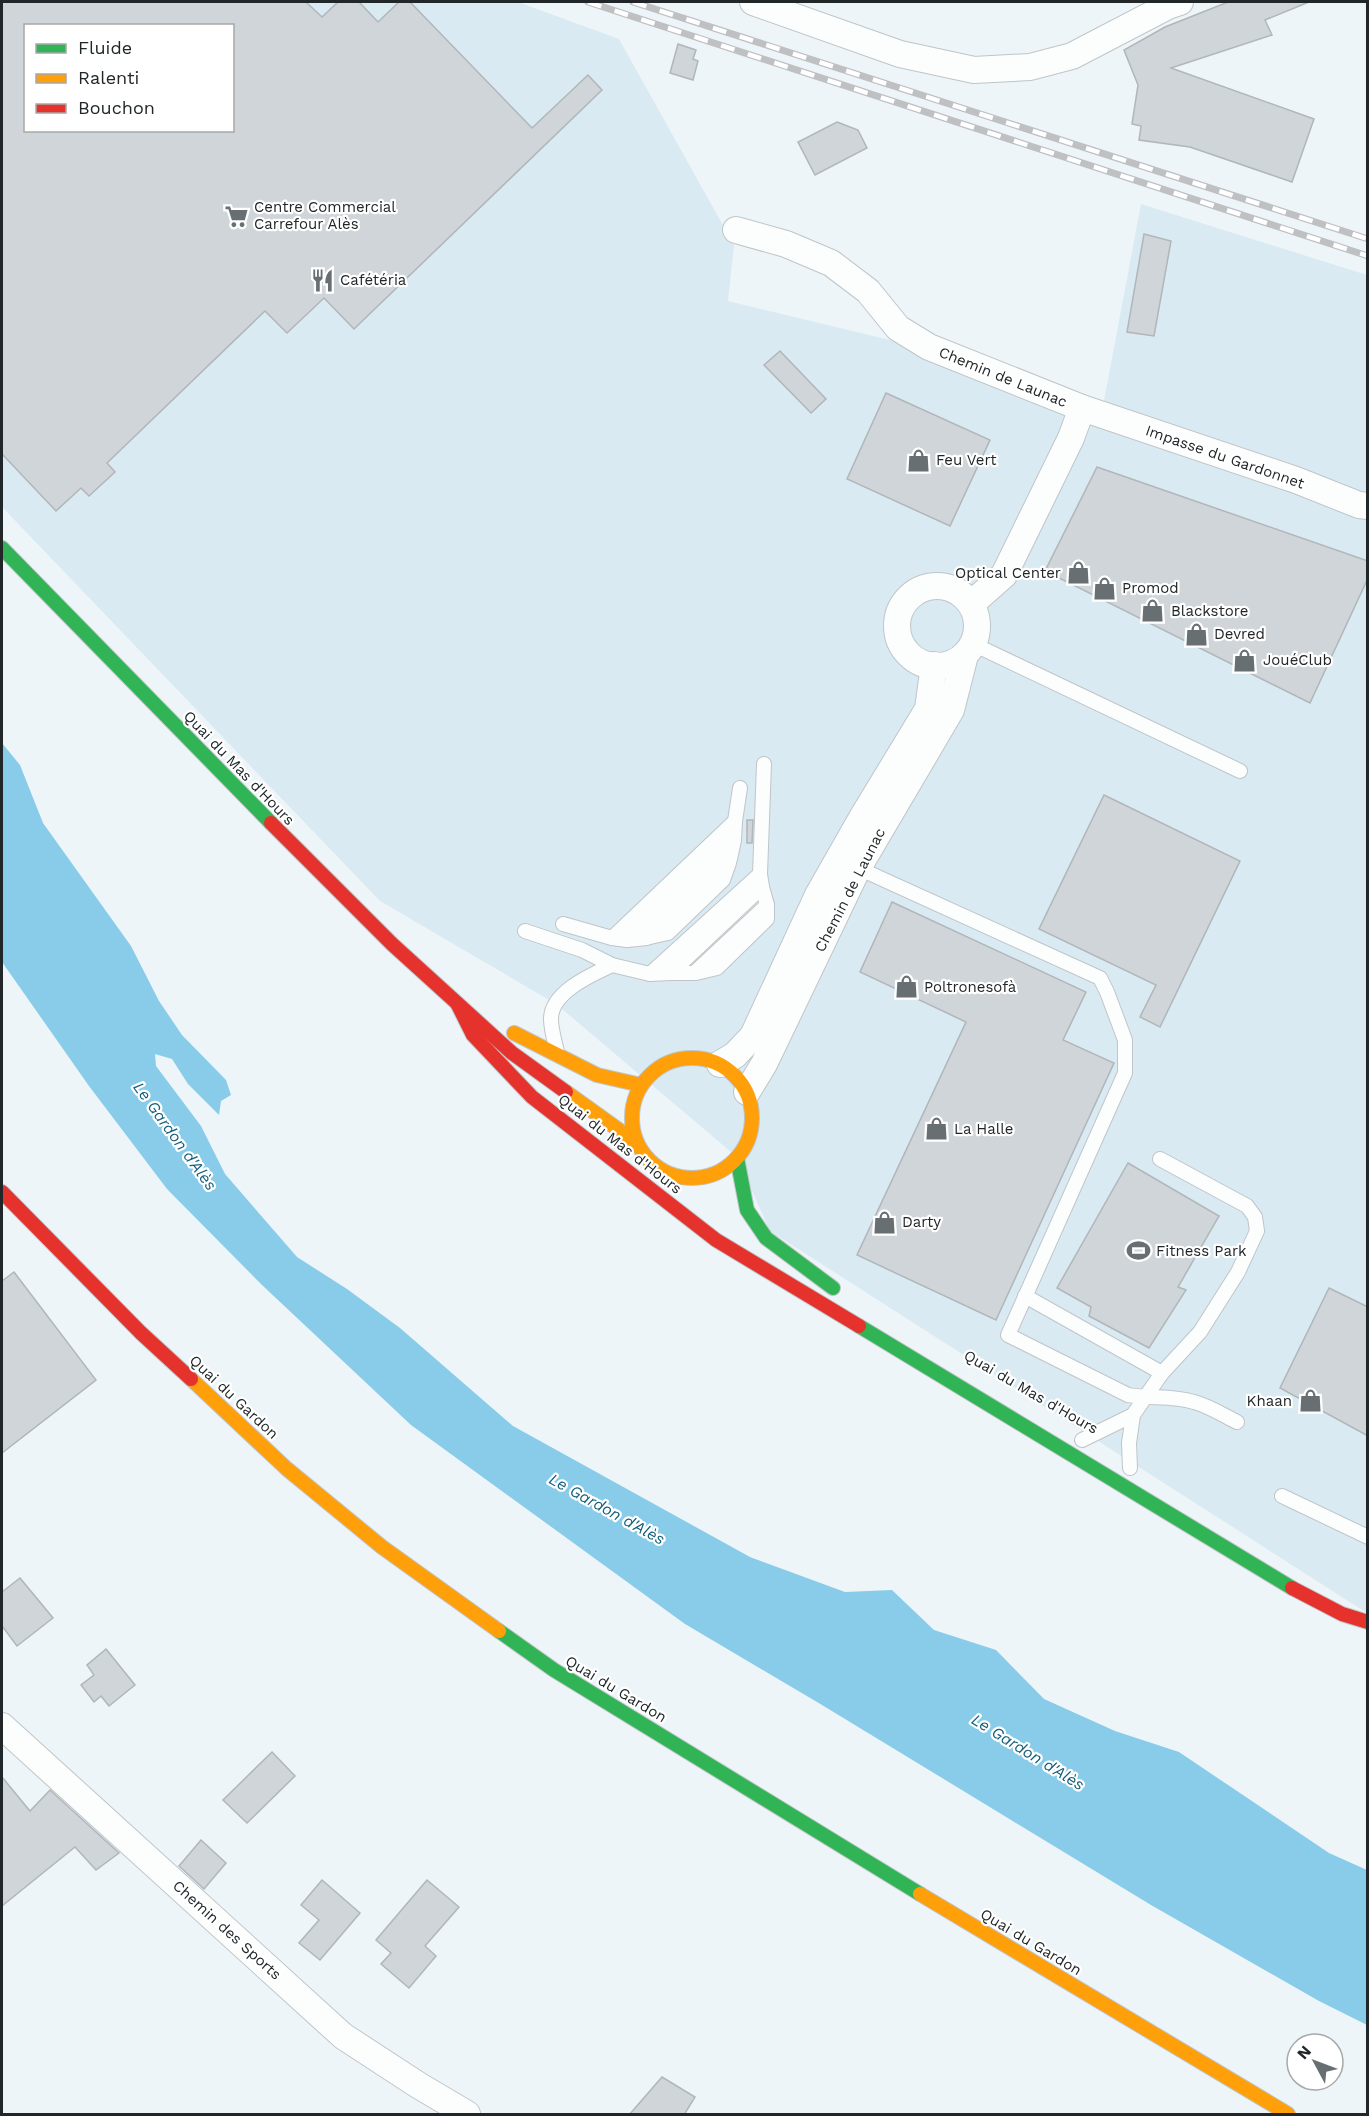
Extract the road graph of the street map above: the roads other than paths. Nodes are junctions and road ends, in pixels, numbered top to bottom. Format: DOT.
graph roads {
  1 [pos="753,2"];
  2 [pos="1180,2"];
  3 [pos="736,230"];
  4 [pos="1082,408"];
  5 [pos="1368,506"];
  6 [pos="2,548"];
  7 [pos="971,604"];
  8 [pos="969,650"];
  9 [pos="934,665"];
  10 [pos="764,764"];
  11 [pos="1240,771"];
  12 [pos="740,788"];
  13 [pos="735,821"];
  14 [pos="734,840"];
  15 [pos="858,868"];
  16 [pos="761,881"];
  17 [pos="563,924"];
  18 [pos="525,931"];
  19 [pos="612,938"];
  20 [pos="627,940"];
  21 [pos="612,965"];
  22 [pos="671,973"];
  23 [pos="650,974"];
  24 [pos="458,1005"];
  25 [pos="558,1057"];
  26 [pos="720,1064"];
  27 [pos="641,1085"];
  28 [pos="747,1092"];
  29 [pos="637,1143"];
  30 [pos="737,1158"];
  31 [pos="1160,1159"];
  32 [pos="665,1172"];
  33 [pos="2,1192"];
  34 [pos="689,1192"];
  35 [pos="738,1238"];
  36 [pos="786,1283"];
  37 [pos="1025,1296"];
  38 [pos="848,1299"];
  39 [pos="885,1326"];
  40 [pos="924,1349"];
  41 [pos="1162,1372"];
  42 [pos="1145,1398"];
  43 [pos="1133,1415"];
  44 [pos="1237,1422"];
  45 [pos="1082,1440"];
  46 [pos="1111,1457"];
  47 [pos="1131,1468"];
  48 [pos="1145,1476"];
  49 [pos="1282,1496"];
  50 [pos="1368,1538"];
  51 [pos="1368,1622"];
  52 [pos="2,1726"];
  53 [pos="467,2115"];
  54 [pos="1288,2115"];
  1 -- 2 [label="street"];
  3 -- 4 [label="street, Chemin de Launac"];
  4 -- 5 [label="street, Impasse du Gardonnet"];
  4 -- 7 [label="street, Chemin de Launac"];
  6 -- 24 [label="street, Quai du Mas d'Hours"];
  7 -- 8 [label="street"];
  7 -- 9 [label="street"];
  8 -- 9 [label="street"];
  8 -- 11 [label="lane"];
  8 -- 15 [label="street, Chemin de Launac"];
  9 -- 26 [label="street, Chemin de Launac"];
  10 -- 16 [label="lane"];
  12 -- 13 [label="lane"];
  13 -- 14 [label="lane"];
  13 -- 19 [label="lane"];
  14 -- 20 [label="lane"];
  14 -- 20 [label="lane"];
  15 -- 28 [label="street, Chemin de Launac"];
  15 -- 37 [label="lane"];
  16 -- 22 [label="lane"];
  16 -- 22 [label="lane"];
  16 -- 23 [label="lane"];
  17 -- 19 [label="lane"];
  18 -- 21 [label="lane"];
  19 -- 20 [label="lane"];
  21 -- 23 [label="lane"];
  21 -- 25 [label="lane"];
  22 -- 23 [label="lane"];
  24 -- 25 [label="street, Quai du Mas d'Hours"];
  24 -- 29 [label="street, Quai du Mas d'Hours"];
  24 -- 36 [label="street, Quai du Mas d'Hours"];
  25 -- 27 [label="street, Quai du Mas d'Hours"];
  26 -- 27 [label="street"];
  26 -- 28 [label="street"];
  27 -- 29 [label="street"];
  28 -- 30 [label="street"];
  29 -- 32 [label="street"];
  30 -- 32 [label="street"];
  30 -- 38 [label="street"];
  31 -- 41 [label="lane"];
  32 -- 34 [label="street, Quai du Mas d'Hours"];
  33 -- 54 [label="street, Quai du Gardon"];
  35 -- 36 [label="street, Quai du Mas d'Hours"];
  36 -- 51 [label="street, Quai du Mas d'Hours"];
  37 -- 41 [label="lane"];
  37 -- 42 [label="lane"];
  39 -- 40 [label="street"];
  41 -- 42 [label="lane"];
  42 -- 43 [label="lane"];
  42 -- 44 [label="lane"];
  43 -- 45 [label="lane"];
  43 -- 47 [label="lane"];
  46 -- 47 [label="street"];
  47 -- 48 [label="street"];
  49 -- 50 [label="lane"];
  52 -- 53 [label="street, Chemin des Sports"];
}
